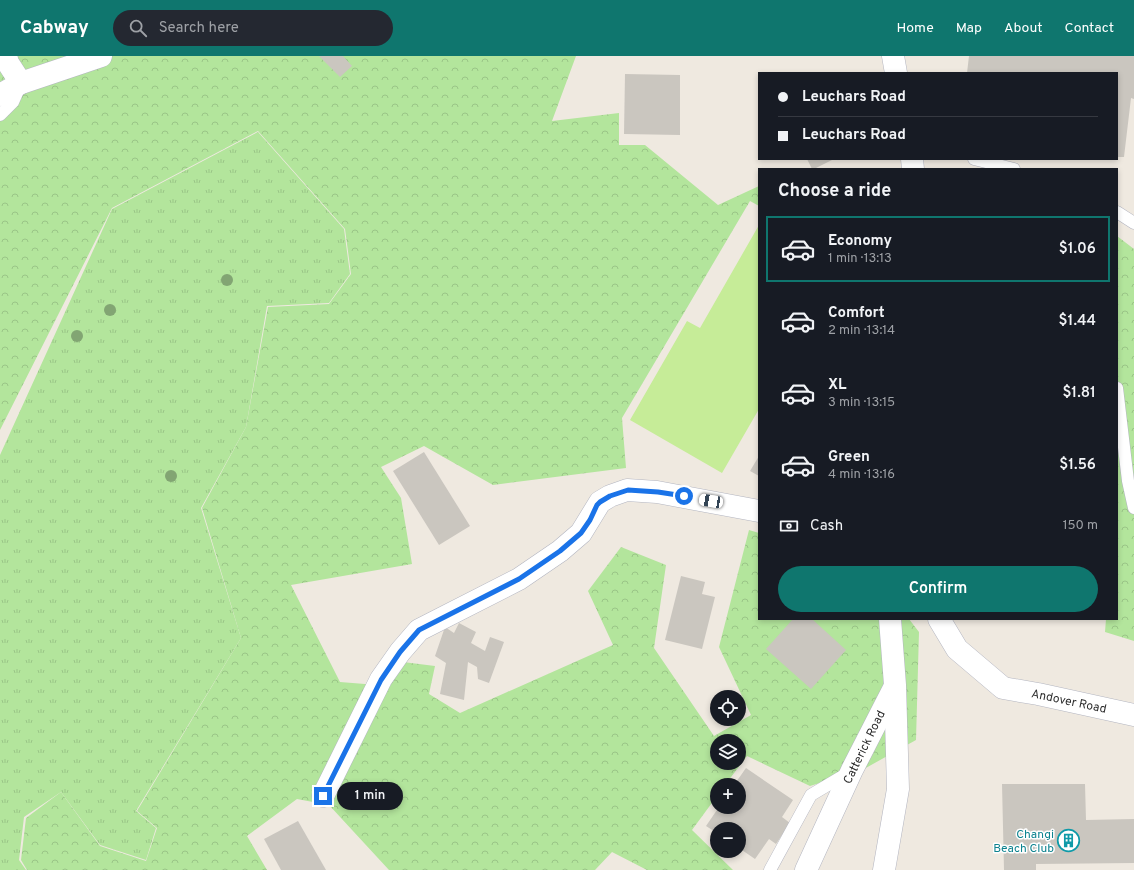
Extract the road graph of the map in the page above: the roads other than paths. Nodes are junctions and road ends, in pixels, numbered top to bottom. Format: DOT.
graph roads {
  1 [pos="6,56"];
  2 [pos="101,56"];
  3 [pos="893,56"];
  4 [pos="896,72"];
  5 [pos="21,83"];
  6 [pos="0,95"];
  7 [pos="0,115"];
  8 [pos="981,160"];
  9 [pos="1010,168"];
  10 [pos="1118,213"];
  11 [pos="1134,224"];
  12 [pos="1118,396"];
  13 [pos="1134,508"];
  14 [pos="758,511"];
  15 [pos="890,620"];
  16 [pos="940,620"];
  17 [pos="896,685"];
  18 [pos="1134,714"];
  19 [pos="852,770"];
  20 [pos="323,796"];
  21 [pos="770,870"];
  22 [pos="806,870"];
  23 [pos="884,870"];
  1 -- 5 [label="street"];
  2 -- 5 [label="street"];
  3 -- 4 [label="street"];
  5 -- 6 [label="street"];
  5 -- 7 [label="lane"];
  8 -- 9 [label="lane"];
  10 -- 11 [label="lane"];
  12 -- 13 [label="lane"];
  14 -- 20 [label="street"];
  15 -- 17 [label="street"];
  16 -- 18 [label="street, Andover Road"];
  17 -- 19 [label="street, Catterick Road"];
  17 -- 23 [label="street"];
  19 -- 21 [label="lane"];
  19 -- 22 [label="street, Catterick Road"];
}
